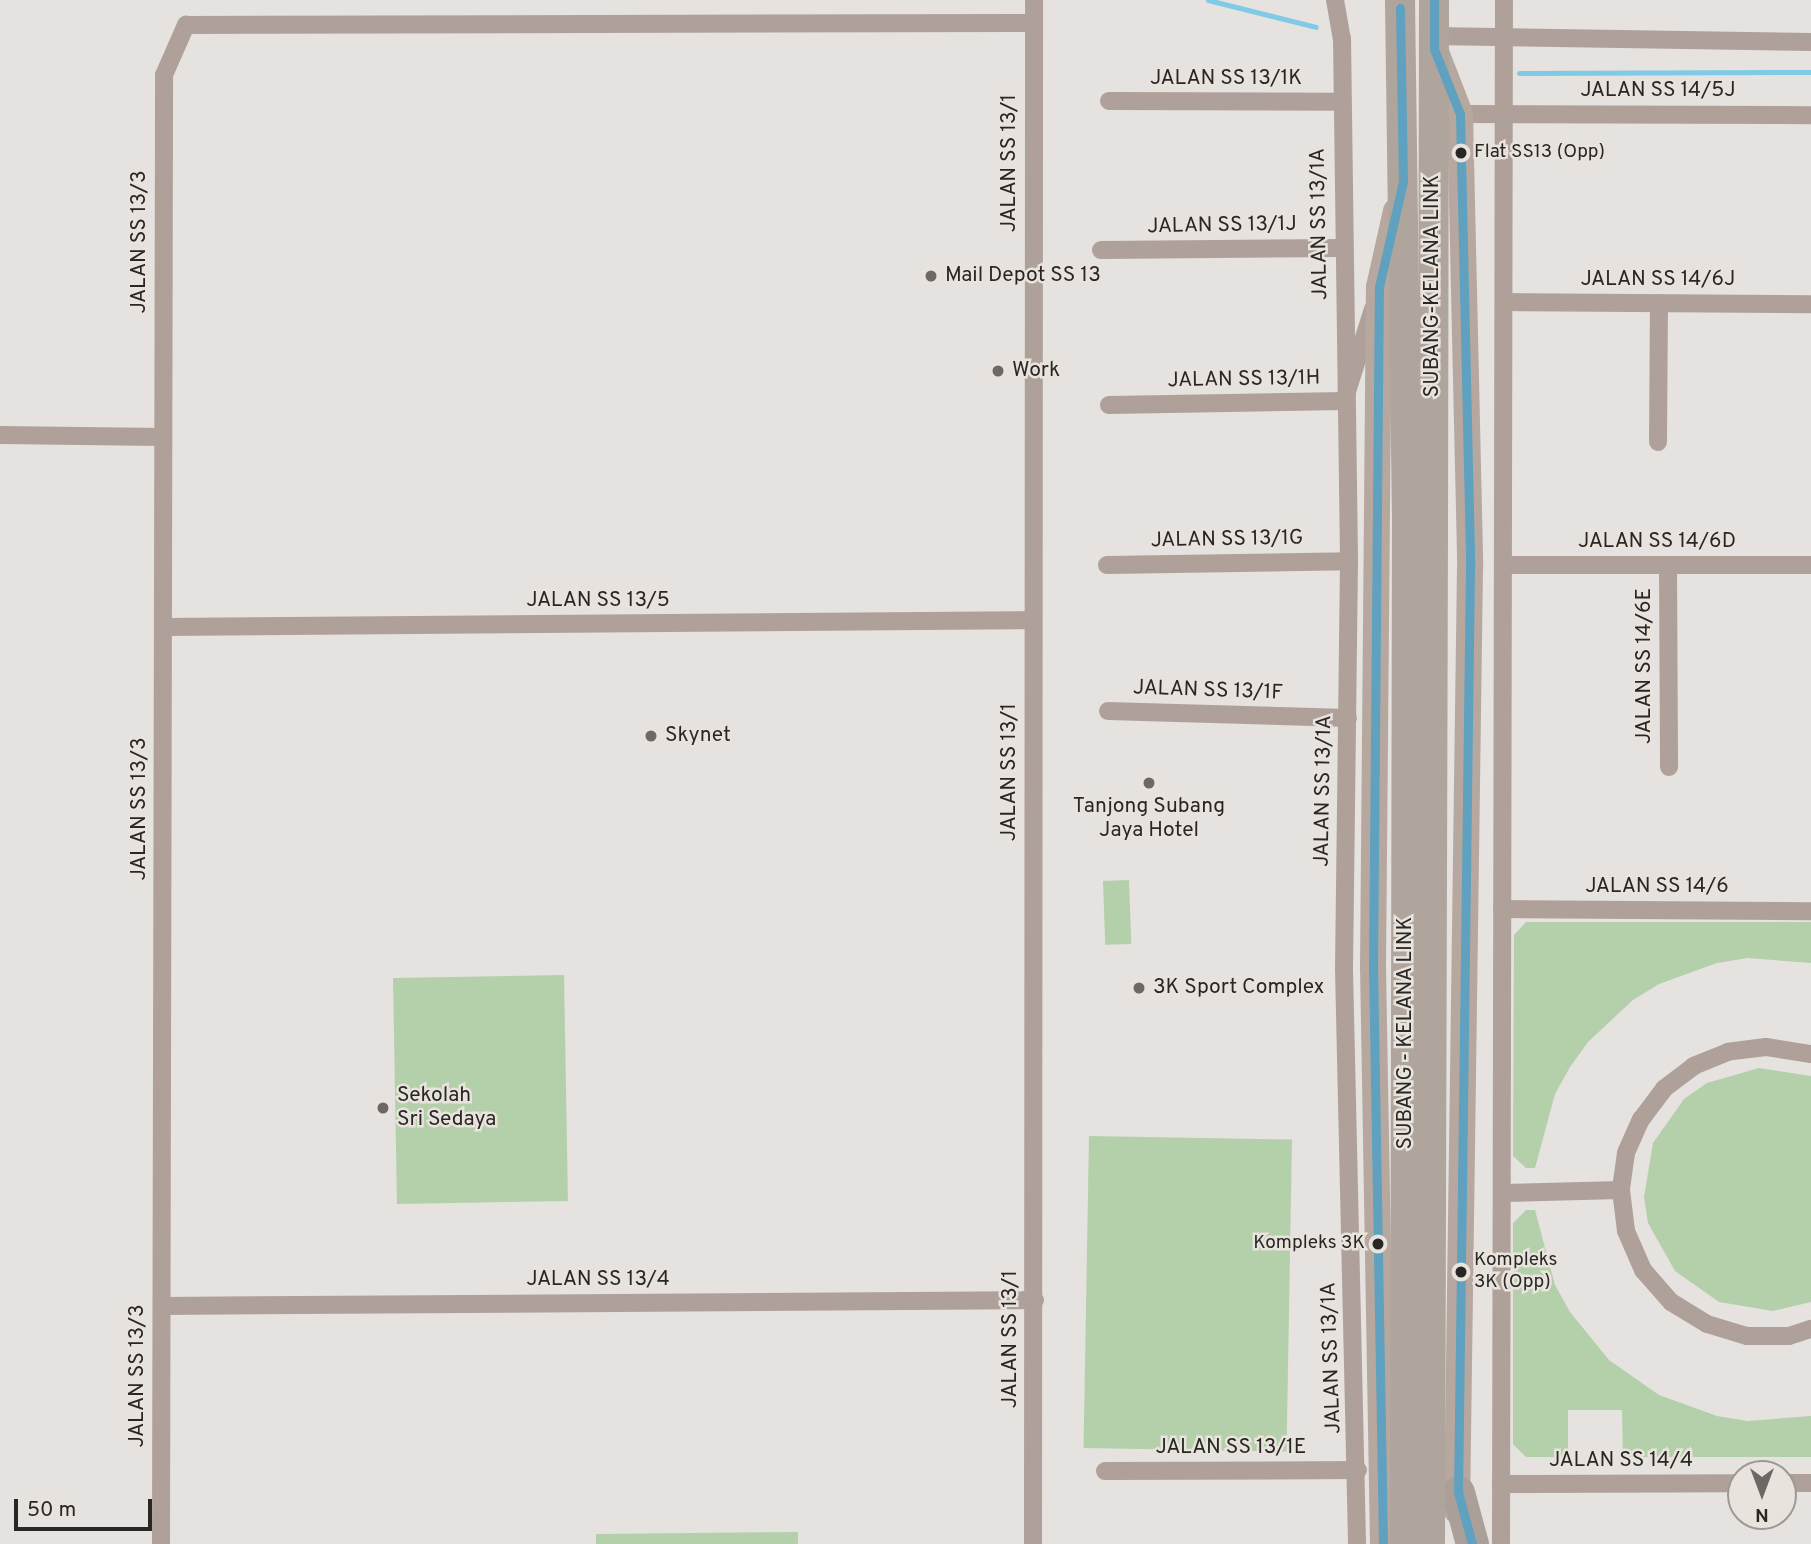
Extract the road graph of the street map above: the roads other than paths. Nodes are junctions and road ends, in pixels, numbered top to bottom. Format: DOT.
graph roads {
  1 [pos="1034,0"];
  2 [pos="1335,0"];
  3 [pos="1400,0"];
  4 [pos="1434,0"];
  5 [pos="1504,0"];
  6 [pos="1033,23"];
  7 [pos="1504,39"];
  8 [pos="1434,42"];
  9 [pos="1811,42"];
  10 [pos="1109,101"];
  11 [pos="1342,102"];
  12 [pos="1504,113"];
  13 [pos="1460,114"];
  14 [pos="1811,115"];
  15 [pos="1403,181"];
  16 [pos="1342,248"];
  17 [pos="1101,250"];
  18 [pos="1379,286"];
  19 [pos="1504,302"];
  20 [pos="1659,303"];
  21 [pos="1811,304"];
  22 [pos="1344,401"];
  23 [pos="1109,405"];
  24 [pos="0,435"];
  25 [pos="163,437"];
  26 [pos="1658,442"];
  27 [pos="1420,522"];
  28 [pos="1349,561"];
  29 [pos="1107,565"];
  30 [pos="1503,565"];
  31 [pos="1668,565"];
  32 [pos="1811,565"];
  33 [pos="1033,620"];
  34 [pos="163,627"];
  35 [pos="1108,711"];
  36 [pos="1348,718"];
  37 [pos="1668,767"];
  38 [pos="1502,909"];
  39 [pos="1811,911"];
  40 [pos="1811,1054"];
  41 [pos="1375,1067"];
  42 [pos="1461,1148"];
  43 [pos="1620,1190"];
  44 [pos="1502,1193"];
  45 [pos="1035,1300"];
  46 [pos="162,1306"];
  47 [pos="1811,1329"];
  48 [pos="1357,1470"];
  49 [pos="1105,1471"];
  50 [pos="1727,1483"];
  51 [pos="1501,1484"];
  52 [pos="1458,1492"];
  53 [pos="161,1544"];
  54 [pos="1033,1544"];
  55 [pos="1357,1544"];
  56 [pos="1384,1544"];
  57 [pos="1405,1544"];
  58 [pos="1430,1544"];
  59 [pos="1457,1544"];
  60 [pos="1472,1544"];
  61 [pos="1501,1544"];
  1 -- 6 [label="street, JALAN SS 13/1"];
  2 -- 11 [label="street, JALAN SS 13/1A"];
  3 -- 15 [label="main road, SUBANG-KELANA LINK"];
  4 -- 8 [label="main road, SUBANG-KELANA LINK"];
  5 -- 7 [label="street"];
  6 -- 25 [label="street, JALAN SS 13/3"];
  6 -- 33 [label="street, JALAN SS 13/1"];
  7 -- 8 [label="street"];
  7 -- 9 [label="street"];
  7 -- 12 [label="street"];
  8 -- 13 [label="main road"];
  8 -- 27 [label="main road, SUBANG-KELANA LINK"];
  10 -- 11 [label="street, JALAN SS 13/1K"];
  11 -- 16 [label="street, JALAN SS 13/1A"];
  12 -- 13 [label="street, JALAN SS 14/5J"];
  12 -- 14 [label="street, JALAN SS 14/5J"];
  12 -- 19 [label="street"];
  13 -- 42 [label="main road"];
  15 -- 18 [label="main road"];
  15 -- 27 [label="main road, SUBANG-KELANA LINK"];
  16 -- 17 [label="street, JALAN SS 13/1J"];
  16 -- 22 [label="street, JALAN SS 13/1A"];
  18 -- 22 [label="street, JALAN SS 13/1H"];
  18 -- 41 [label="main road"];
  19 -- 20 [label="street, JALAN SS 14/6J"];
  19 -- 30 [label="street"];
  20 -- 21 [label="street, JALAN SS 14/6J"];
  20 -- 26 [label="street"];
  22 -- 23 [label="street, JALAN SS 13/1H"];
  22 -- 28 [label="street, JALAN SS 13/1A"];
  24 -- 25 [label="street"];
  25 -- 34 [label="street, JALAN SS 13/3"];
  27 -- 57 [label="main road, SUBANG - KELANA LINK, bridge"];
  27 -- 58 [label="main road, SUBANG - KELANA LINK, bridge"];
  28 -- 29 [label="street, JALAN SS 13/1G"];
  28 -- 36 [label="street, JALAN SS 13/1A"];
  30 -- 31 [label="street, JALAN SS 14/6D"];
  30 -- 38 [label="street"];
  31 -- 32 [label="street, JALAN SS 14/6D"];
  31 -- 37 [label="street, JALAN SS 14/6E"];
  33 -- 34 [label="street, JALAN SS 13/5"];
  33 -- 45 [label="street, JALAN SS 13/1"];
  34 -- 46 [label="street, JALAN SS 13/3"];
  35 -- 36 [label="street, JALAN SS 13/1F"];
  36 -- 48 [label="street, JALAN SS 13/1A"];
  38 -- 39 [label="street, JALAN SS 14/6"];
  38 -- 44 [label="street"];
  40 -- 43 [label="street"];
  41 -- 42 [label="main road"];
  41 -- 56 [label="main road"];
  42 -- 52 [label="main road"];
  43 -- 44 [label="street"];
  43 -- 47 [label="street"];
  44 -- 51 [label="street"];
  45 -- 46 [label="street, JALAN SS 13/4"];
  45 -- 54 [label="street, JALAN SS 13/1"];
  46 -- 53 [label="street, JALAN SS 13/3"];
  48 -- 49 [label="street, JALAN SS 13/1E"];
  48 -- 55 [label="street, JALAN SS 13/1A"];
  50 -- 51 [label="street, JALAN SS 14/4"];
  51 -- 61 [label="street"];
  52 -- 59 [label="main road"];
  52 -- 60 [label="highway"];
}
